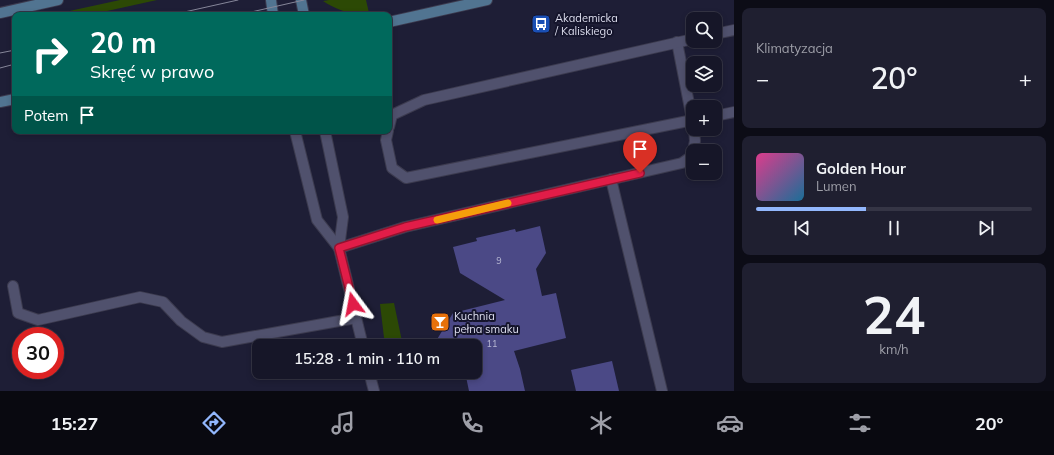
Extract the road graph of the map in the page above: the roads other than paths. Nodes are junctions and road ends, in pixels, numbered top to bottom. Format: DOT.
graph roads {
  1 [pos="58,0"];
  2 [pos="270,0"];
  3 [pos="301,0"];
  4 [pos="487,0"];
  5 [pos="272,12"];
  6 [pos="303,12"];
  7 [pos="0,13"];
  8 [pos="392,21"];
  9 [pos="734,30"];
  10 [pos="722,33"];
  11 [pos="686,40"];
  12 [pos="677,42"];
  13 [pos="12,100"];
  14 [pos="689,100"];
  15 [pos="0,102"];
  16 [pos="734,112"];
  17 [pos="392,115"];
  18 [pos="722,115"];
  19 [pos="686,121"];
  20 [pos="296,134"];
  21 [pos="326,134"];
  22 [pos="387,134"];
  23 [pos="686,160"];
  24 [pos="611,179"];
  25 [pos="339,248"];
  26 [pos="13,286"];
  27 [pos="356,318"];
  28 [pos="361,339"];
  29 [pos="371,379"];
  30 [pos="374,391"];
  31 [pos="662,391"];
  1 -- 7 [label="street"];
  2 -- 5 [label="street"];
  3 -- 6 [label="street"];
  4 -- 8 [label="street"];
  9 -- 10 [label="street"];
  11 -- 12 [label="street"];
  12 -- 14 [label="street"];
  12 -- 17 [label="street"];
  13 -- 15 [label="street"];
  16 -- 18 [label="street"];
  19 -- 22 [label="street"];
  20 -- 25 [label="street"];
  21 -- 25 [label="street"];
  23 -- 24 [label="street"];
  24 -- 25 [label="street"];
  24 -- 31 [label="street"];
  25 -- 27 [label="street"];
  26 -- 27 [label="street"];
  27 -- 28 [label="street"];
  29 -- 30 [label="street"];
}
